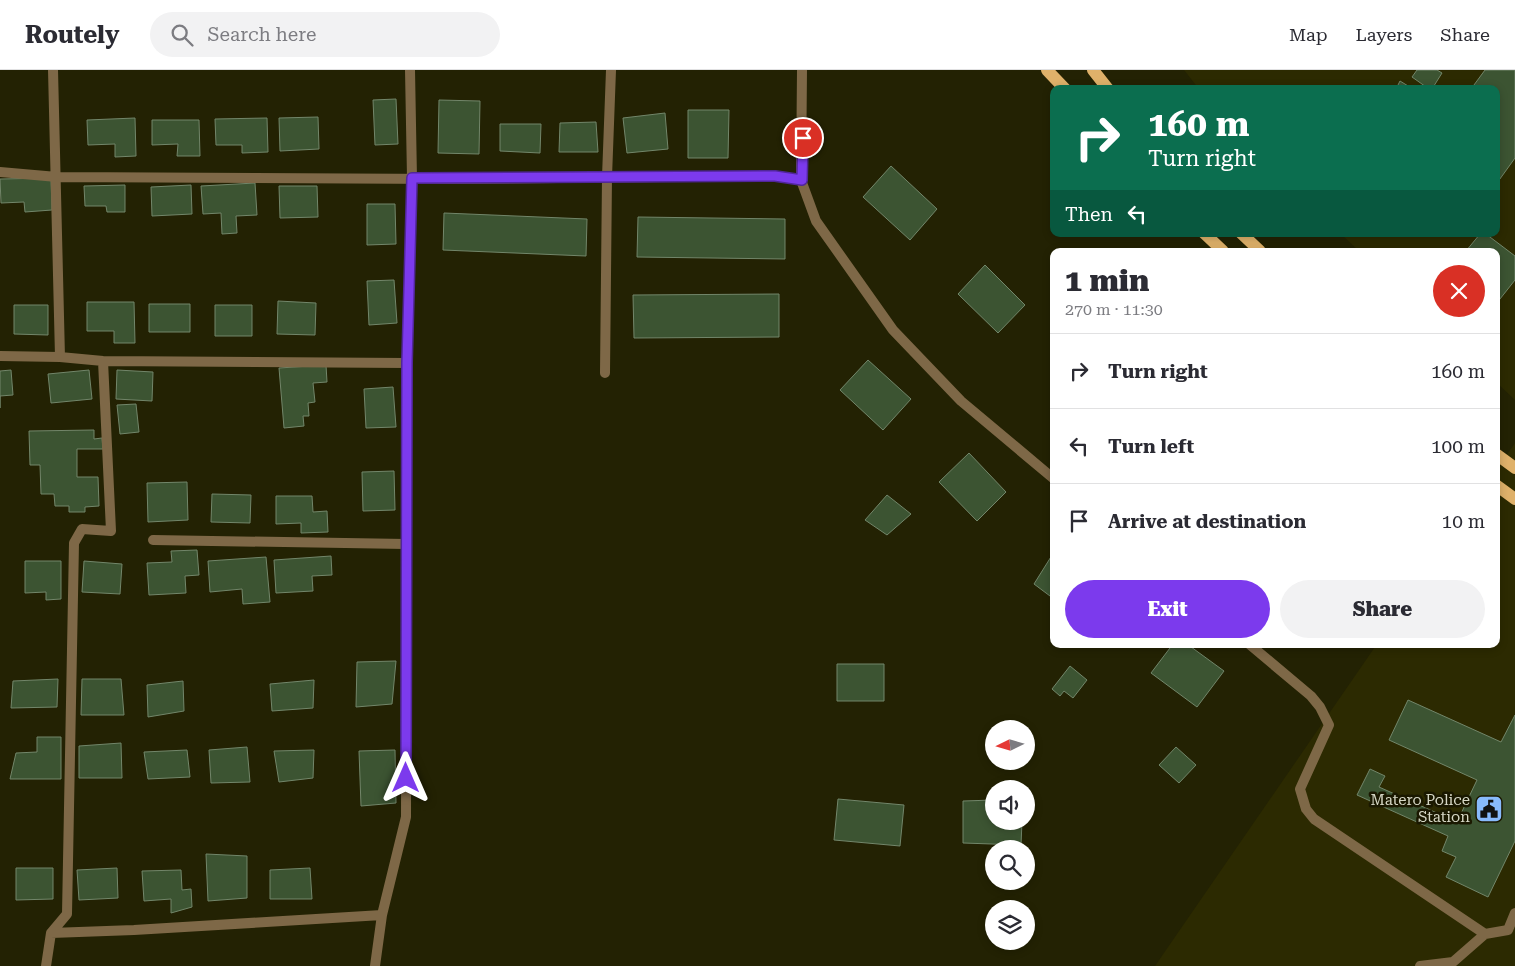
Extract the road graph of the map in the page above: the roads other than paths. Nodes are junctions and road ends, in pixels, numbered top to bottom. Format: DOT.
graph roads {
  1 [pos="53,70"];
  2 [pos="410,70"];
  3 [pos="611,70"];
  4 [pos="802,70"];
  5 [pos="1047,70"];
  6 [pos="1093,70"];
  7 [pos="1062,85"];
  8 [pos="1105,85"];
  9 [pos="0,172"];
  10 [pos="57,176"];
  11 [pos="606,177"];
  12 [pos="412,178"];
  13 [pos="802,180"];
  14 [pos="1208,237"];
  15 [pos="1245,237"];
  16 [pos="1220,248"];
  17 [pos="1257,248"];
  18 [pos="0,356"];
  19 [pos="60,357"];
  20 [pos="103,361"];
  21 [pos="407,363"];
  22 [pos="604,373"];
  23 [pos="1500,457"];
  24 [pos="1515,468"];
  25 [pos="1050,476"];
  26 [pos="1500,488"];
  27 [pos="1515,499"];
  28 [pos="153,540"];
  29 [pos="406,544"];
  30 [pos="1254,648"];
  31 [pos="1515,913"];
  32 [pos="382,915"];
  33 [pos="51,933"];
  34 [pos="1485,934"];
  35 [pos="46,966"];
  36 [pos="375,966"];
  37 [pos="1420,966"];
  1 -- 10 [label="street"];
  2 -- 12 [label="street"];
  3 -- 11 [label="street"];
  4 -- 13 [label="street"];
  5 -- 7 [label="main road"];
  6 -- 8 [label="main road"];
  9 -- 10 [label="street"];
  10 -- 12 [label="street"];
  10 -- 19 [label="street"];
  11 -- 12 [label="street"];
  11 -- 13 [label="street"];
  11 -- 22 [label="street"];
  12 -- 21 [label="street"];
  13 -- 25 [label="street"];
  14 -- 16 [label="main road"];
  15 -- 17 [label="main road"];
  18 -- 19 [label="street"];
  19 -- 20 [label="street"];
  20 -- 21 [label="street"];
  20 -- 33 [label="street"];
  21 -- 29 [label="street"];
  23 -- 24 [label="main road"];
  26 -- 27 [label="main road"];
  28 -- 29 [label="street"];
  29 -- 32 [label="street"];
  30 -- 34 [label="street"];
  31 -- 34 [label="street"];
  32 -- 33 [label="street"];
  32 -- 36 [label="street"];
  33 -- 35 [label="street"];
  34 -- 37 [label="street"];
}
